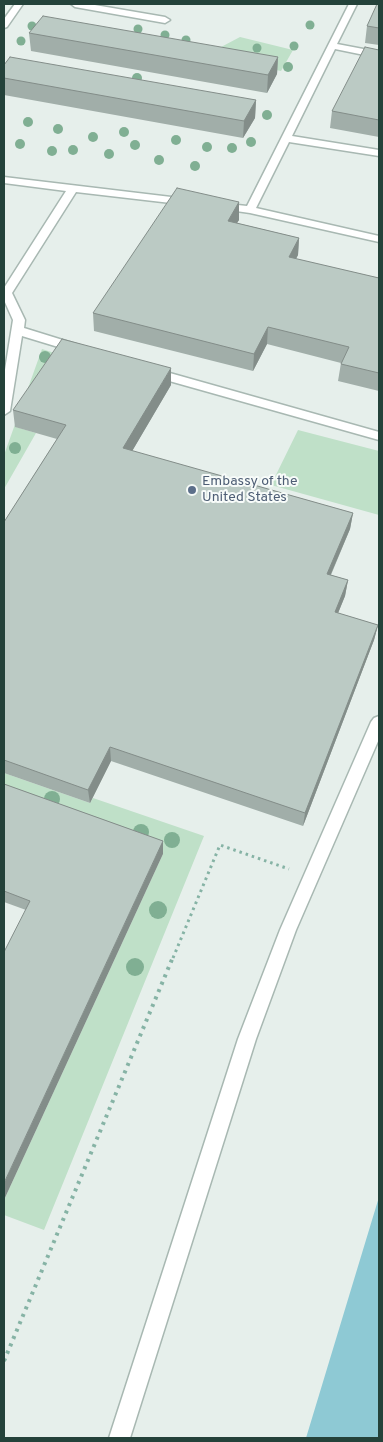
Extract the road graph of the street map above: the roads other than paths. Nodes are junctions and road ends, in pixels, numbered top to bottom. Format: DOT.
graph roads {
  1 [pos="19,4"];
  2 [pos="75,4"];
  3 [pos="353,4"];
  4 [pos="165,20"];
  5 [pos="4,25"];
  6 [pos="332,46"];
  7 [pos="379,55"];
  8 [pos="286,138"];
  9 [pos="379,152"];
  10 [pos="4,180"];
  11 [pos="73,188"];
  12 [pos="250,210"];
  13 [pos="379,239"];
  14 [pos="17,330"];
  15 [pos="93,354"];
  16 [pos="140,369"];
  17 [pos="4,411"];
  18 [pos="379,436"];
  19 [pos="379,722"];
  20 [pos="119,1438"];
  1 -- 5 [label="street"];
  2 -- 4 [label="street"];
  3 -- 6 [label="street"];
  6 -- 7 [label="street"];
  6 -- 8 [label="street"];
  8 -- 9 [label="street"];
  8 -- 12 [label="street"];
  10 -- 11 [label="street"];
  11 -- 12 [label="street"];
  11 -- 14 [label="street"];
  12 -- 13 [label="street"];
  14 -- 15 [label="street"];
  14 -- 17 [label="street"];
  16 -- 18 [label="street"];
  19 -- 20 [label="street"];
}
